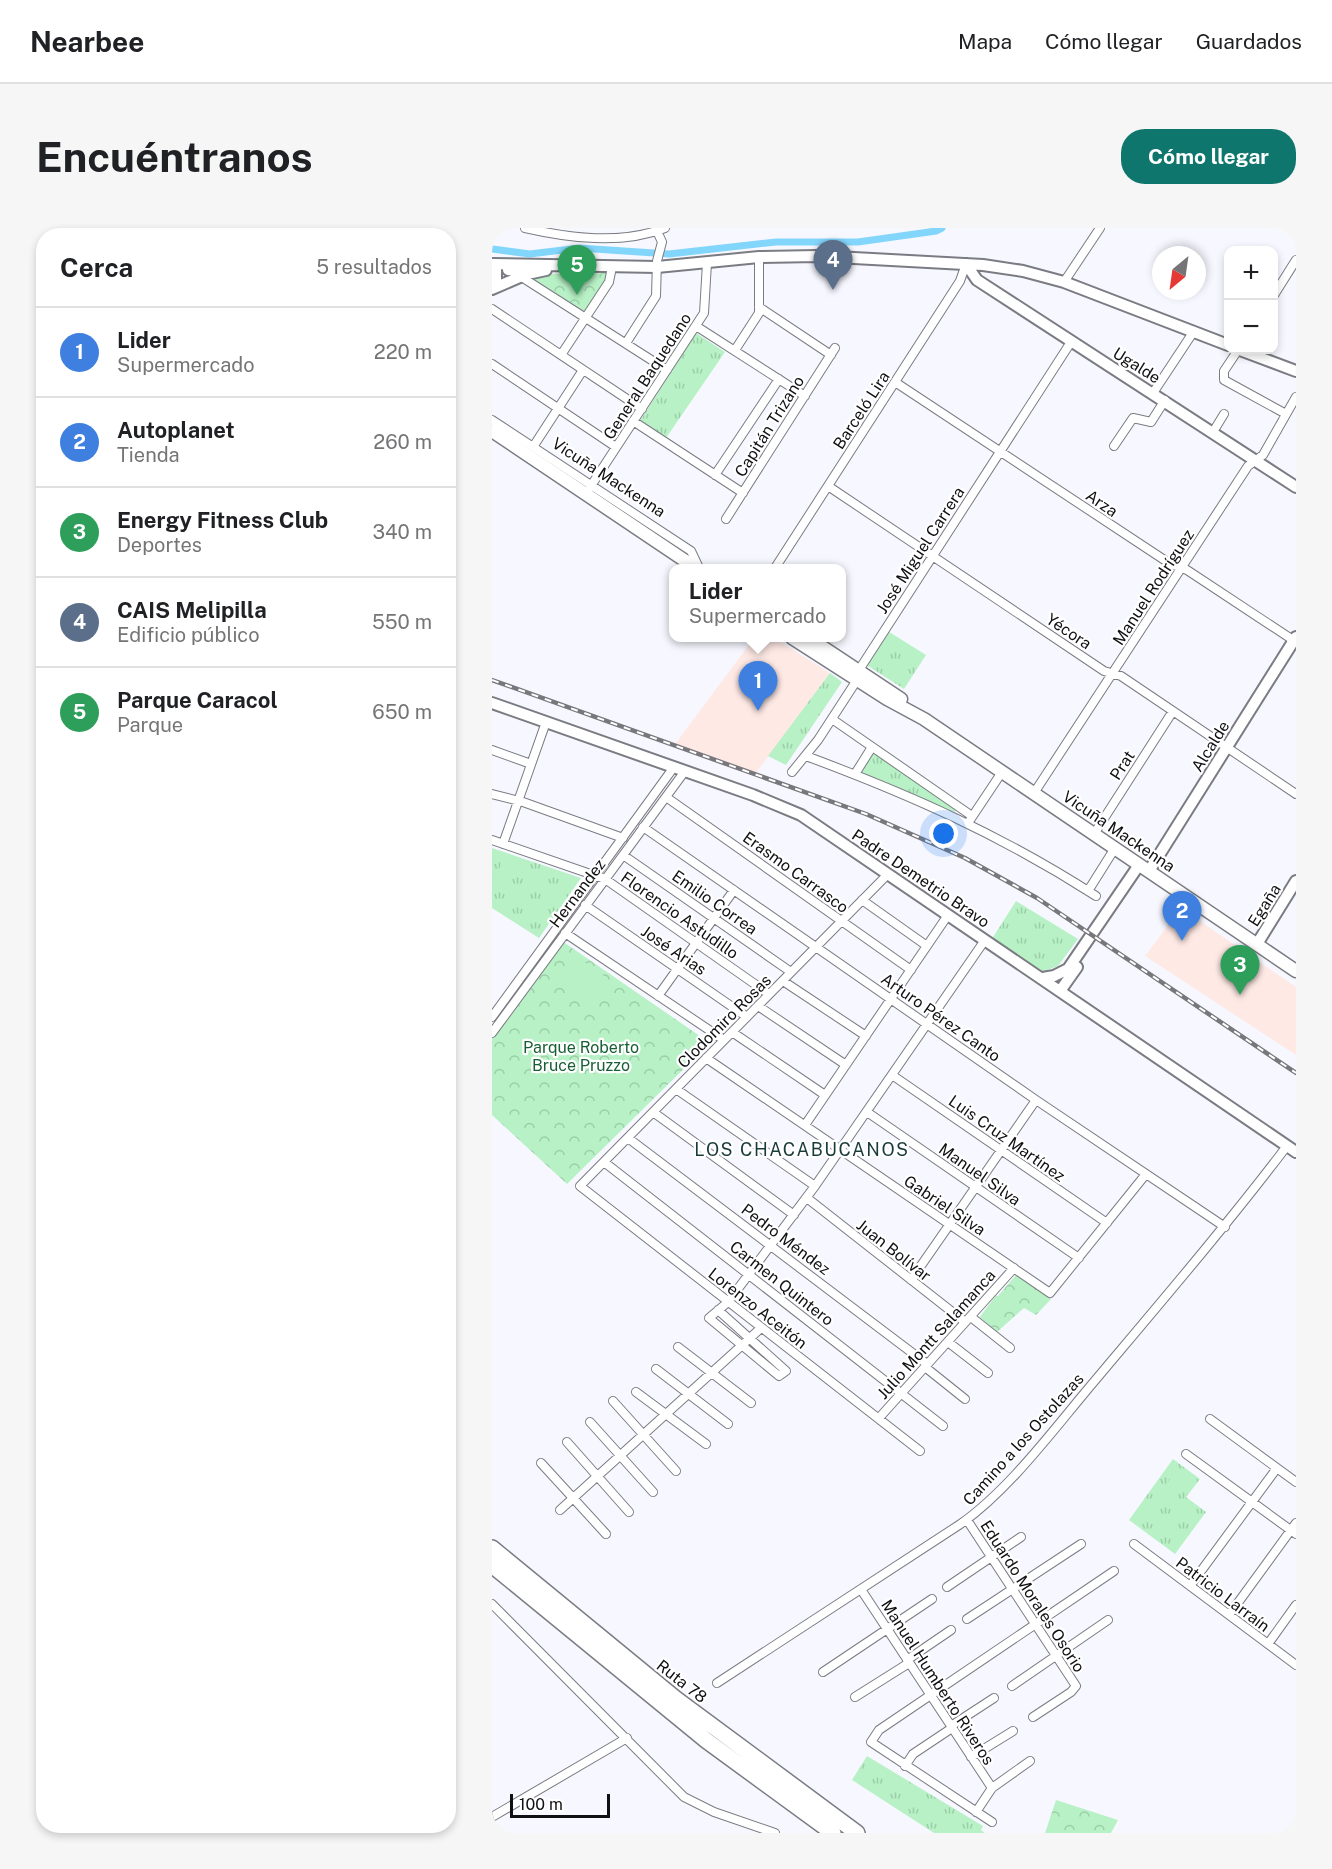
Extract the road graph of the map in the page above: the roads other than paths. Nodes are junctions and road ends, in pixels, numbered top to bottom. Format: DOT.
graph roads {
  1 [pos="525,228"];
  2 [pos="1100,228"];
  3 [pos="660,231"];
  4 [pos="580,232"];
  5 [pos="759,257"];
  6 [pos="1296,260"];
  7 [pos="707,263"];
  8 [pos="657,264"];
  9 [pos="966,264"];
  10 [pos="493,265"];
  11 [pos="612,267"];
  12 [pos="528,269"];
  13 [pos="510,270"];
  14 [pos="520,276"];
  15 [pos="1064,282"];
  16 [pos="494,286"];
  17 [pos="1278,289"];
  18 [pos="759,307"];
  19 [pos="492,309"];
  20 [pos="586,317"];
  21 [pos="696,326"];
  22 [pos="1194,332"];
  23 [pos="1071,342"];
  24 [pos="626,343"];
  25 [pos="1224,343"];
  26 [pos="735,351"];
  27 [pos="1236,354"];
  28 [pos="1250,354"];
  29 [pos="561,355"];
  30 [pos="492,364"];
  31 [pos="584,370"];
  32 [pos="667,370"];
  33 [pos="1296,370"];
  34 [pos="779,379"];
  35 [pos="895,382"];
  36 [pos="1153,393"];
  37 [pos="805,396"];
  38 [pos="1296,397"];
  39 [pos="1165,400"];
  40 [pos="558,408"];
  41 [pos="642,409"];
  42 [pos="1224,414"];
  43 [pos="1286,414"];
  44 [pos="492,420"];
  45 [pos="633,421"];
  46 [pos="492,431"];
  47 [pos="1213,432"];
  48 [pos="492,441"];
  49 [pos="1114,446"];
  50 [pos="532,447"];
  51 [pos="616,447"];
  52 [pos="1000,451"];
  53 [pos="1256,460"];
  54 [pos="541,466"];
  55 [pos="715,475"];
  56 [pos="828,486"];
  57 [pos="1296,487"];
  58 [pos="588,490"];
  59 [pos="743,493"];
  60 [pos="726,519"];
  61 [pos="933,556"];
  62 [pos="692,564"];
  63 [pos="696,564"];
  64 [pos="778,564"];
  65 [pos="1181,568"];
  66 [pos="1295,640"];
  67 [pos="799,642"];
  68 [pos="813,642"];
  69 [pos="1112,674"];
  70 [pos="858,675"];
  71 [pos="492,703"];
  72 [pos="1173,711"];
  73 [pos="832,719"];
  74 [pos="546,722"];
  75 [pos="872,747"];
  76 [pos="1227,747"];
  77 [pos="492,750"];
  78 [pos="806,756"];
  79 [pos="531,764"];
  80 [pos="674,767"];
  81 [pos="685,771"];
  82 [pos="792,772"];
  83 [pos="1002,772"];
  84 [pos="855,774"];
  85 [pos="492,794"];
  86 [pos="1034,794"];
  87 [pos="1296,794"];
  88 [pos="666,797"];
  89 [pos="518,802"];
  90 [pos="970,819"];
  91 [pos="643,827"];
  92 [pos="1094,834"];
  93 [pos="623,838"];
  94 [pos="492,840"];
  95 [pos="502,844"];
  96 [pos="1115,848"];
  97 [pos="623,855"];
  98 [pos="1144,868"];
  99 [pos="888,874"];
  100 [pos="596,875"];
  101 [pos="605,879"];
  102 [pos="1296,881"];
  103 [pos="734,890"];
  104 [pos="1088,891"];
  105 [pos="1096,896"];
  106 [pos="862,900"];
  107 [pos="585,905"];
  108 [pos="948,915"];
  109 [pos="714,918"];
  110 [pos="842,921"];
  111 [pos="565,933"];
  112 [pos="985,940"];
  113 [pos="696,943"];
  114 [pos="1257,944"];
  115 [pos="927,946"];
  116 [pos="816,947"];
  117 [pos="678,969"];
  118 [pos="911,970"];
  119 [pos="1296,970"];
  120 [pos="791,972"];
  121 [pos="1042,978"];
  122 [pos="783,981"];
  123 [pos="1060,991"];
  124 [pos="769,994"];
  125 [pos="658,996"];
  126 [pos="891,999"];
  127 [pos="758,1006"];
  128 [pos="492,1017"];
  129 [pos="747,1017"];
  130 [pos="927,1024"];
  131 [pos="732,1032"];
  132 [pos="492,1033"];
  133 [pos="866,1036"];
  134 [pos="724,1040"];
  135 [pos="706,1058"];
  136 [pos="846,1065"];
  137 [pos="892,1075"];
  138 [pos="676,1089"];
  139 [pos="825,1095"];
  140 [pos="1036,1100"];
  141 [pos="653,1112"];
  142 [pos="867,1112"];
  143 [pos="805,1125"];
  144 [pos="628,1138"];
  145 [pos="1291,1149"];
  146 [pos="841,1150"];
  147 [pos="1001,1150"];
  148 [pos="604,1162"];
  149 [pos="1146,1174"];
  150 [pos="580,1186"];
  151 [pos="815,1186"];
  152 [pos="976,1187"];
  153 [pos="807,1198"];
  154 [pos="794,1215"];
  155 [pos="1107,1223"];
  156 [pos="950,1224"];
  157 [pos="1226,1227"];
  158 [pos="772,1244"];
  159 [pos="1078,1258"];
  160 [pos="1014,1268"];
  161 [pos="749,1275"];
  162 [pos="912,1280"];
  163 [pos="728,1302"];
  164 [pos="718,1310"];
  165 [pos="968,1319"];
  166 [pos="761,1328"];
  167 [pos="749,1340"];
  168 [pos="948,1341"];
  169 [pos="678,1347"];
  170 [pos="741,1347"];
  171 [pos="1010,1348"];
  172 [pos="926,1366"];
  173 [pos="656,1369"];
  174 [pos="712,1373"];
  175 [pos="988,1373"];
  176 [pos="636,1392"];
  177 [pos="901,1393"];
  178 [pos="689,1394"];
  179 [pos="966,1399"];
  180 [pos="613,1401"];
  181 [pos="751,1403"];
  182 [pos="667,1415"];
  183 [pos="879,1418"];
  184 [pos="1210,1419"];
  185 [pos="590,1422"];
  186 [pos="728,1424"];
  187 [pos="943,1426"];
  188 [pos="644,1435"];
  189 [pos="567,1442"];
  190 [pos="706,1444"];
  191 [pos="920,1451"];
  192 [pos="1186,1454"];
  193 [pos="621,1456"];
  194 [pos="541,1463"];
  195 [pos="1277,1468"];
  196 [pos="676,1471"];
  197 [pos="598,1476"];
  198 [pos="1296,1482"];
  199 [pos="653,1492"];
  200 [pos="573,1499"];
  201 [pos="1252,1502"];
  202 [pos="561,1510"];
  203 [pos="629,1512"];
  204 [pos="967,1520"];
  205 [pos="1294,1529"];
  206 [pos="606,1534"];
  207 [pos="1022,1537"];
  208 [pos="1081,1544"];
  209 [pos="1134,1544"];
  210 [pos="492,1548"];
  211 [pos="992,1558"];
  212 [pos="492,1565"];
  213 [pos="1114,1570"];
  214 [pos="1190,1586"];
  215 [pos="947,1587"];
  216 [pos="1012,1589"];
  217 [pos="861,1591"];
  218 [pos="932,1599"];
  219 [pos="492,1604"];
  220 [pos="1296,1605"];
  221 [pos="1229,1615"];
  222 [pos="967,1619"];
  223 [pos="1108,1620"];
  224 [pos="1034,1623"];
  225 [pos="887,1629"];
  226 [pos="951,1630"];
  227 [pos="1268,1644"];
  228 [pos="1056,1656"];
  229 [pos="908,1661"];
  230 [pos="1296,1665"];
  231 [pos="823,1672"];
  232 [pos="717,1683"];
  233 [pos="1012,1686"];
  234 [pos="930,1694"];
  235 [pos="855,1697"];
  236 [pos="994,1698"];
  237 [pos="1033,1717"];
  238 [pos="952,1727"];
  239 [pos="1013,1731"];
  240 [pos="627,1738"];
  241 [pos="971,1757"];
  242 [pos="1030,1761"];
  243 [pos="905,1766"];
  244 [pos="992,1788"];
  245 [pos="976,1812"];
  246 [pos="492,1817"];
  247 [pos="992,1822"];
  248 [pos="775,1833"];
  249 [pos="833,1833"];
  250 [pos="857,1833"];
  1 -- 4 [label="street"];
  2 -- 15 [label="street"];
  3 -- 4 [label="street"];
  3 -- 8 [label="street"];
  5 -- 7 [label="street"];
  5 -- 9 [label="street"];
  5 -- 18 [label="street"];
  6 -- 17 [label="street"];
  7 -- 8 [label="street"];
  7 -- 21 [label="street, General Baquedano"];
  8 -- 11 [label="street"];
  8 -- 24 [label="street"];
  9 -- 15 [label="street"];
  9 -- 23 [label="street, Ugalde"];
  9 -- 35 [label="street, Barceló Lira"];
  10 -- 12 [label="street"];
  10 -- 13 [label="street"];
  10 -- 16 [label="street"];
  11 -- 12 [label="street"];
  11 -- 20 [label="street"];
  12 -- 13 [label="street"];
  12 -- 14 [label="street"];
  13 -- 16 [label="street"];
  14 -- 16 [label="street"];
  14 -- 20 [label="street"];
  15 -- 22 [label="street"];
  18 -- 26 [label="street"];
  18 -- 37 [label="street, Capitán Trizano"];
  19 -- 29 [label="street"];
  20 -- 24 [label="street"];
  20 -- 29 [label="street"];
  21 -- 26 [label="street"];
  21 -- 32 [label="street, General Baquedano"];
  22 -- 25 [label="street"];
  22 -- 36 [label="street"];
  23 -- 36 [label="street, Ugalde"];
  23 -- 52 [label="street, José Miguel Carrera"];
  24 -- 32 [label="street"];
  26 -- 34 [label="street"];
  27 -- 43 [label="street"];
  28 -- 33 [label="street"];
  29 -- 31 [label="street"];
  30 -- 40 [label="street"];
  31 -- 40 [label="street"];
  31 -- 41 [label="street"];
  32 -- 41 [label="street, General Baquedano"];
  34 -- 37 [label="street"];
  34 -- 55 [label="street"];
  35 -- 52 [label="street, Arza"];
  35 -- 56 [label="street, Barceló Lira"];
  36 -- 39 [label="street, Ugalde"];
  37 -- 59 [label="street, Capitán Trizano"];
  38 -- 43 [label="street, Manuel Rodríguez"];
  39 -- 47 [label="street, Ugalde"];
  39 -- 49 [label="street"];
  40 -- 50 [label="street"];
  40 -- 51 [label="street"];
  41 -- 45 [label="street, General Baquedano"];
  42 -- 47 [label="street"];
  43 -- 53 [label="street, Manuel Rodríguez"];
  44 -- 50 [label="street, Vicuña Mackenna"];
  45 -- 51 [label="street, General Baquedano"];
  45 -- 55 [label="street"];
  46 -- 54 [label="main road, Vicuña Mackenna"];
  47 -- 53 [label="street, Ugalde"];
  48 -- 54 [label="main road, Vicuña Mackenna"];
  50 -- 58 [label="street, Vicuña Mackenna"];
  51 -- 58 [label="street, General Baquedano"];
  52 -- 61 [label="street, José Miguel Carrera"];
  52 -- 65 [label="street, Arza"];
  53 -- 57 [label="street, Ugalde"];
  53 -- 65 [label="street, Manuel Rodríguez"];
  54 -- 58 [label="main road, Vicuña Mackenna"];
  55 -- 59 [label="street"];
  56 -- 61 [label="street, Yécora"];
  56 -- 64 [label="street, Barceló Lira"];
  58 -- 62 [label="main road, Vicuña Mackenna"];
  58 -- 63 [label="street, Vicuña Mackenna"];
  59 -- 60 [label="street, Capitán Trizano"];
  61 -- 69 [label="street, Yécora"];
  61 -- 70 [label="street, José Miguel Carrera"];
  65 -- 66 [label="street, Arza"];
  65 -- 69 [label="street, Manuel Rodríguez"];
  66 -- 76 [label="street, Alcalde"];
  67 -- 70 [label="main road, Vicuña Mackenna"];
  68 -- 70 [label="main road, Vicuña Mackenna"];
  69 -- 72 [label="street, Yécora"];
  69 -- 86 [label="street, Manuel Rodríguez"];
  70 -- 73 [label="street, José Miguel Carrera"];
  70 -- 83 [label="main road, Vicuña Mackenna"];
  71 -- 74 [label="street, Padre Demetrio Bravo"];
  72 -- 76 [label="street, Yécora"];
  72 -- 92 [label="street, Prat"];
  73 -- 75 [label="street"];
  73 -- 78 [label="street, José Miguel Carrera"];
  74 -- 79 [label="street"];
  74 -- 80 [label="street, Padre Demetrio Bravo"];
  75 -- 84 [label="street"];
  75 -- 90 [label="street"];
  76 -- 87 [label="street, Yécora"];
  76 -- 98 [label="street, Alcalde"];
  77 -- 79 [label="street"];
  78 -- 82 [label="street, José Miguel Carrera"];
  78 -- 84 [label="street"];
  79 -- 89 [label="street"];
  80 -- 81 [label="street, Padre Demetrio Bravo"];
  80 -- 93 [label="street, Hernandez"];
  81 -- 88 [label="street, Hernandez"];
  81 -- 99 [label="street, Padre Demetrio Bravo"];
  83 -- 86 [label="main road, Vicuña Mackenna"];
  83 -- 90 [label="street"];
  84 -- 90 [label="street"];
  85 -- 89 [label="street"];
  86 -- 92 [label="main road, Vicuña Mackenna"];
  88 -- 91 [label="street, Hernandez"];
  88 -- 110 [label="street, Erasmo Carrasco"];
  89 -- 93 [label="street"];
  89 -- 95 [label="street"];
  90 -- 104 [label="street"];
  91 -- 97 [label="street, Hernandez"];
  91 -- 103 [label="street, Arturo Pérez Canto"];
  92 -- 96 [label="main road, Vicuña Mackenna"];
  93 -- 100 [label="street, Hernandez"];
  94 -- 95 [label="street, Florencio Astudillo"];
  95 -- 100 [label="street, Florencio Astudillo"];
  96 -- 98 [label="main road, Vicuña Mackenna"];
  96 -- 104 [label="street"];
  97 -- 101 [label="street, Hernandez"];
  97 -- 109 [label="street, Emilio Correa"];
  98 -- 114 [label="main road, Vicuña Mackenna"];
  98 -- 121 [label="street, Alcalde"];
  98 -- 123 [label="street, Alcalde"];
  99 -- 106 [label="street, Clodomiro Rosas"];
  99 -- 108 [label="street, Padre Demetrio Bravo"];
  100 -- 101 [label="street, Florencio Astudillo"];
  100 -- 128 [label="street, Hernandez"];
  101 -- 107 [label="street, Hernandez"];
  101 -- 113 [label="street, Florencio Astudillo"];
  102 -- 114 [label="street, Egaña"];
  103 -- 109 [label="street"];
  103 -- 116 [label="street, Arturo Pérez Canto"];
  104 -- 105 [label="street"];
  106 -- 110 [label="street, Clodomiro Rosas"];
  106 -- 115 [label="street"];
  107 -- 111 [label="street, Hernandez"];
  107 -- 117 [label="street, José Arias"];
  108 -- 112 [label="street, Padre Demetrio Bravo"];
  108 -- 115 [label="street"];
  109 -- 113 [label="street"];
  109 -- 120 [label="street, Emilio Correa"];
  110 -- 116 [label="street, Clodomiro Rosas"];
  110 -- 118 [label="street, Erasmo Carrasco"];
  111 -- 125 [label="street"];
  111 -- 132 [label="street, Hernandez"];
  112 -- 121 [label="street, Padre Demetrio Bravo"];
  112 -- 130 [label="street"];
  113 -- 117 [label="street"];
  113 -- 124 [label="street, Florencio Astudillo"];
  114 -- 119 [label="main road, Vicuña Mackenna"];
  115 -- 118 [label="street"];
  116 -- 120 [label="street, Clodomiro Rosas"];
  116 -- 126 [label="street, Arturo Pérez Canto"];
  117 -- 125 [label="street"];
  117 -- 129 [label="street, José Arias"];
  118 -- 126 [label="street"];
  120 -- 122 [label="street, Clodomiro Rosas"];
  121 -- 123 [label="street, Padre Demetrio Bravo"];
  122 -- 124 [label="street, Clodomiro Rosas"];
  122 -- 133 [label="street"];
  123 -- 145 [label="street, Padre Demetrio Bravo"];
  124 -- 127 [label="street, Clodomiro Rosas"];
  125 -- 134 [label="street"];
  126 -- 130 [label="street, Arturo Pérez Canto"];
  126 -- 133 [label="street"];
  127 -- 129 [label="street, Clodomiro Rosas"];
  127 -- 136 [label="street"];
  129 -- 131 [label="street, Clodomiro Rosas"];
  130 -- 137 [label="street"];
  130 -- 140 [label="street, Arturo Pérez Canto"];
  131 -- 134 [label="street, Clodomiro Rosas"];
  131 -- 139 [label="street"];
  133 -- 136 [label="street"];
  134 -- 135 [label="street, Clodomiro Rosas"];
  135 -- 138 [label="street, Clodomiro Rosas"];
  135 -- 143 [label="street, Gabriel Silva"];
  136 -- 139 [label="street"];
  137 -- 142 [label="street"];
  137 -- 147 [label="street, Luis Cruz Martínez"];
  138 -- 141 [label="street, Clodomiro Rosas"];
  138 -- 151 [label="street"];
  139 -- 143 [label="street"];
  140 -- 147 [label="street"];
  140 -- 149 [label="street, Arturo Pérez Canto"];
  141 -- 144 [label="street, Clodomiro Rosas"];
  141 -- 154 [label="street"];
  142 -- 146 [label="street"];
  142 -- 152 [label="street, Manuel Silva"];
  143 -- 146 [label="street, Gabriel Silva"];
  144 -- 148 [label="street, Clodomiro Rosas"];
  144 -- 158 [label="street, Pedro Méndez"];
  145 -- 157 [label="street, Camino a los Ostolazas"];
  146 -- 151 [label="street"];
  146 -- 156 [label="street, Gabriel Silva"];
  147 -- 152 [label="street"];
  147 -- 155 [label="street, Luis Cruz Martínez"];
  148 -- 150 [label="street, Clodomiro Rosas"];
  148 -- 161 [label="street, Carmen Quintero"];
  149 -- 155 [label="street"];
  149 -- 157 [label="street, Arturo Pérez Canto"];
  150 -- 163 [label="street, Lorenzo Aceitón"];
  151 -- 153 [label="street"];
  152 -- 156 [label="street"];
  152 -- 159 [label="street, Manuel Silva"];
  153 -- 154 [label="street"];
  153 -- 162 [label="street, Juan Bolívar"];
  154 -- 158 [label="street"];
  155 -- 159 [label="street"];
  156 -- 160 [label="street, Gabriel Silva"];
  156 -- 162 [label="street"];
  157 -- 204 [label="street, Camino a los Ostolazas"];
  158 -- 161 [label="street"];
  158 -- 172 [label="street, Pedro Méndez"];
  159 -- 160 [label="street, Gabriel Silva"];
  160 -- 165 [label="street, Julio Montt Salamanca"];
  161 -- 163 [label="street"];
  161 -- 177 [label="street, Carmen Quintero"];
  162 -- 165 [label="street, Juan Bolívar"];
  163 -- 164 [label="street"];
  163 -- 166 [label="street, Lorenzo Aceitón"];
  164 -- 167 [label="street"];
  164 -- 170 [label="street"];
  165 -- 168 [label="street, Julio Montt Salamanca"];
  165 -- 171 [label="street, Juan Bolívar"];
  166 -- 167 [label="street"];
  166 -- 183 [label="street, Lorenzo Aceitón"];
  167 -- 170 [label="street"];
  167 -- 170 [label="street"];
  168 -- 172 [label="street, Julio Montt Salamanca"];
  168 -- 175 [label="street"];
  169 -- 174 [label="street"];
  170 -- 174 [label="street"];
  172 -- 177 [label="street, Julio Montt Salamanca"];
  172 -- 179 [label="street, Pedro Méndez"];
  173 -- 178 [label="street"];
  174 -- 178 [label="street"];
  174 -- 181 [label="street"];
  176 -- 182 [label="street"];
  177 -- 183 [label="street, Julio Montt Salamanca"];
  177 -- 187 [label="street, Carmen Quintero"];
  178 -- 182 [label="street"];
  178 -- 186 [label="street"];
  180 -- 188 [label="street"];
  182 -- 188 [label="street"];
  182 -- 190 [label="street"];
  183 -- 191 [label="street, Lorenzo Aceitón"];
  184 -- 195 [label="street"];
  185 -- 193 [label="street"];
  188 -- 193 [label="street"];
  188 -- 196 [label="street"];
  189 -- 197 [label="street"];
  192 -- 201 [label="street"];
  193 -- 197 [label="street"];
  193 -- 199 [label="street"];
  194 -- 200 [label="street"];
  195 -- 198 [label="street"];
  195 -- 201 [label="street"];
  197 -- 200 [label="street"];
  197 -- 203 [label="street"];
  200 -- 202 [label="street"];
  200 -- 206 [label="street"];
  201 -- 205 [label="street"];
  201 -- 214 [label="street"];
  204 -- 211 [label="street, Eduardo Morales Osorio"];
  204 -- 217 [label="street, Camino a los Ostolazas"];
  205 -- 221 [label="street"];
  207 -- 211 [label="street"];
  208 -- 216 [label="street"];
  209 -- 214 [label="street, Patricio Larraín"];
  210 -- 250 [label="highway, Ruta 78"];
  211 -- 215 [label="street"];
  211 -- 216 [label="street, Eduardo Morales Osorio"];
  212 -- 249 [label="highway, Ruta 78"];
  213 -- 224 [label="street"];
  214 -- 221 [label="street, Patricio Larraín"];
  216 -- 222 [label="street"];
  216 -- 224 [label="street, Eduardo Morales Osorio"];
  217 -- 225 [label="street, Manuel Humberto Riveros"];
  217 -- 232 [label="street, Camino a los Ostolazas"];
  218 -- 225 [label="street"];
  219 -- 240 [label="street"];
  220 -- 227 [label="street"];
  221 -- 227 [label="street, Patricio Larraín"];
  223 -- 228 [label="street"];
  224 -- 228 [label="street, Eduardo Morales Osorio"];
  224 -- 234 [label="street"];
  225 -- 229 [label="street, Manuel Humberto Riveros"];
  225 -- 231 [label="street"];
  226 -- 229 [label="street"];
  227 -- 230 [label="street, Patricio Larraín"];
  228 -- 233 [label="street"];
  228 -- 237 [label="street, Eduardo Morales Osorio"];
  229 -- 234 [label="street, Manuel Humberto Riveros"];
  229 -- 235 [label="street"];
  234 -- 238 [label="street, Manuel Humberto Riveros"];
  234 -- 243 [label="street"];
  236 -- 238 [label="street"];
  238 -- 241 [label="street, Manuel Humberto Riveros"];
  238 -- 243 [label="street"];
  239 -- 241 [label="street"];
  240 -- 246 [label="street"];
  240 -- 248 [label="street"];
  241 -- 244 [label="street, Manuel Humberto Riveros"];
  242 -- 244 [label="street"];
  243 -- 245 [label="street"];
  244 -- 245 [label="street"];
  245 -- 247 [label="street"];
}
